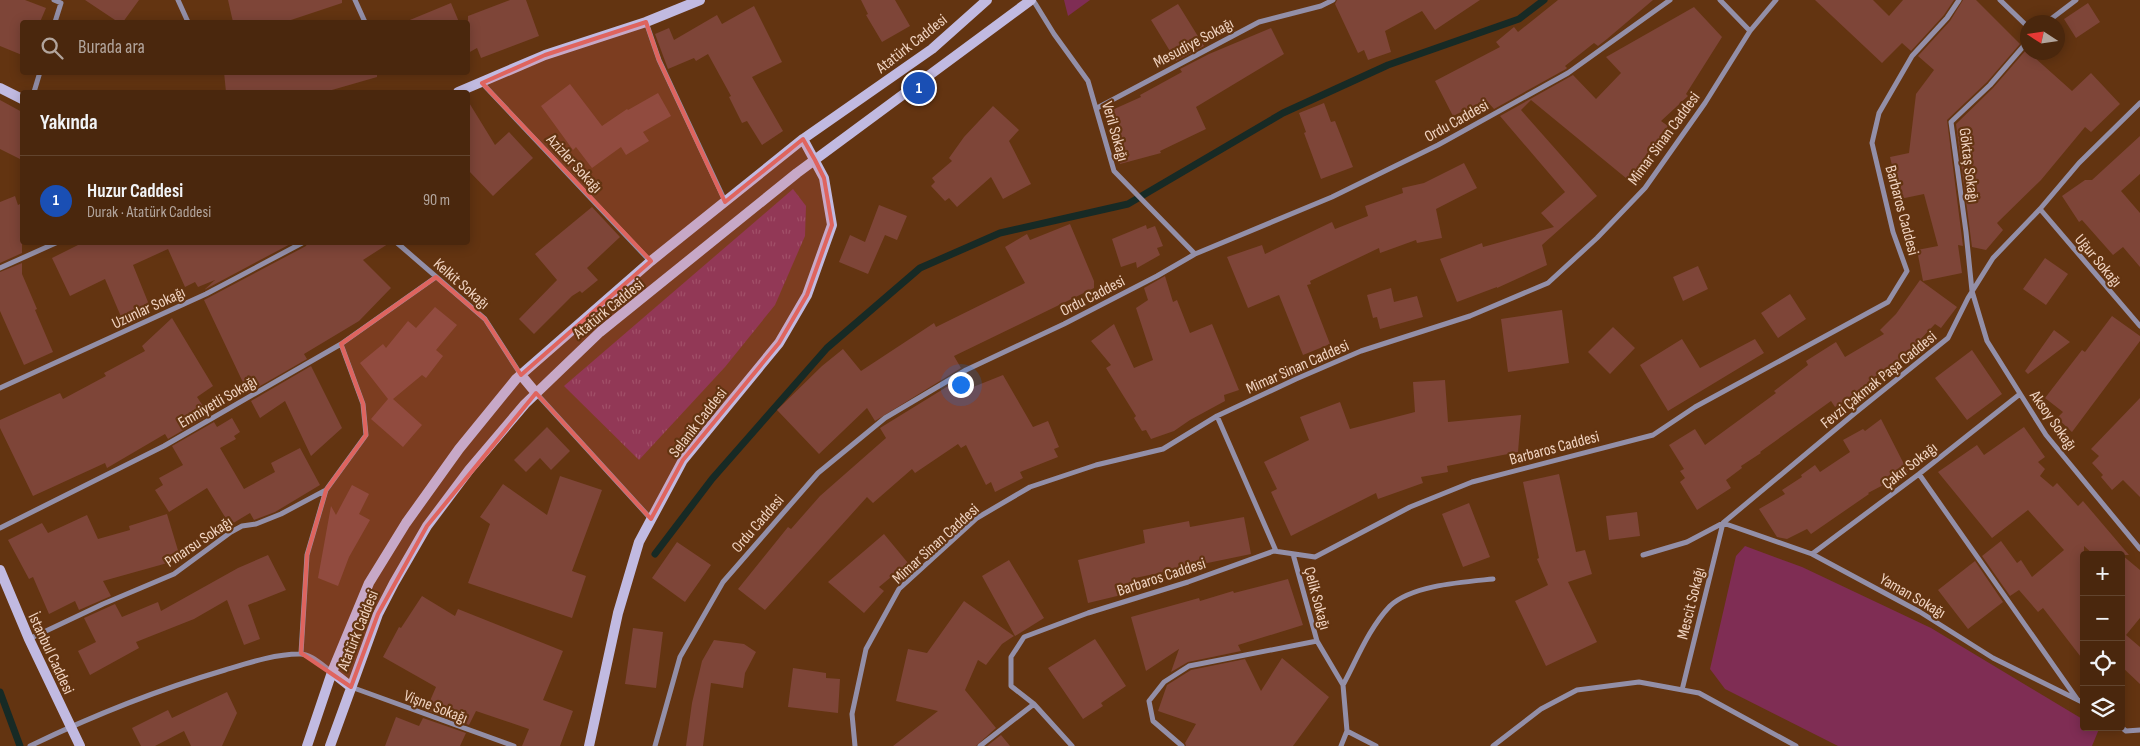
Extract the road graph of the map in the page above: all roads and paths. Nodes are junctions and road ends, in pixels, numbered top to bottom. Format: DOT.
graph roads {
  1 [pos="54,0"];
  2 [pos="178,0"];
  3 [pos="355,0"];
  4 [pos="700,0"];
  5 [pos="986,0"];
  6 [pos="1032,0"];
  7 [pos="1318,0"];
  8 [pos="1333,0"];
  9 [pos="1670,0"];
  10 [pos="1720,0"];
  11 [pos="1776,0"];
  12 [pos="1959,0"];
  13 [pos="2000,0"];
  14 [pos="2076,0"];
  15 [pos="1321,6"];
  16 [pos="2056,15"];
  17 [pos="2020,19"];
  18 [pos="56,20"];
  19 [pos="187,20"];
  20 [pos="364,20"];
  21 [pos="646,22"];
  22 [pos="1750,31"];
  23 [pos="2020,50"];
  24 [pos="39,75"];
  25 [pos="482,83"];
  26 [pos="0,88"];
  27 [pos="35,90"];
  28 [pos="463,90"];
  29 [pos="20,98"];
  30 [pos="2139,106"];
  31 [pos="1097,108"];
  32 [pos="803,139"];
  33 [pos="815,160"];
  34 [pos="725,202"];
  35 [pos="2040,209"];
  36 [pos="51,245"];
  37 [pos="298,245"];
  38 [pos="399,245"];
  39 [pos="1195,254"];
  40 [pos="651,261"];
  41 [pos="0,268"];
  42 [pos="436,277"];
  43 [pos="1972,291"];
  44 [pos="2140,326"];
  45 [pos="341,344"];
  46 [pos="521,375"];
  47 [pos="0,388"];
  48 [pos="536,392"];
  49 [pos="2020,394"];
  50 [pos="1217,416"];
  51 [pos="1919,474"];
  52 [pos="326,490"];
  53 [pos="652,519"];
  54 [pos="1723,522"];
  55 [pos="0,528"];
  56 [pos="2140,549"];
  57 [pos="1274,551"];
  58 [pos="1812,554"];
  59 [pos="1643,555"];
  60 [pos="0,570"];
  61 [pos="1493,579"];
  62 [pos="29,640"];
  63 [pos="1317,641"];
  64 [pos="301,653"];
  65 [pos="332,672"];
  66 [pos="1343,685"];
  67 [pos="351,687"];
  68 [pos="1682,690"];
  69 [pos="2078,699"];
  70 [pos="1034,704"];
  71 [pos="70,727"];
  72 [pos="2125,729"];
  73 [pos="2140,730"];
  74 [pos="1347,731"];
  75 [pos="30,746"];
  76 [pos="80,746"];
  77 [pos="307,746"];
  78 [pos="330,746"];
  79 [pos="514,746"];
  80 [pos="588,746"];
  81 [pos="655,746"];
  82 [pos="855,746"];
  83 [pos="980,746"];
  84 [pos="1072,746"];
  85 [pos="1182,746"];
  86 [pos="1341,746"];
  87 [pos="1376,746"];
  88 [pos="1493,746"];
  89 [pos="1796,746"];
  1 -- 18 [label="street"];
  2 -- 19 [label="street"];
  3 -- 20 [label="street"];
  4 -- 21 [label="main road"];
  5 -- 32 [label="main road, Atatürk Caddesi"];
  6 -- 31 [label="street, Veril Sokağı"];
  6 -- 33 [label="main road, Atatürk Caddesi"];
  7 -- 15 [label="street"];
  8 -- 15 [label="street, Mesudiye Sokağı"];
  9 -- 39 [label="street, Ordu Caddesi"];
  10 -- 22 [label="street"];
  11 -- 22 [label="street, Mimar Sinan Caddesi"];
  12 -- 57 [label="street, Barbaros Caddesi"];
  13 -- 17 [label="street"];
  14 -- 16 [label="street"];
  15 -- 31 [label="street, Mesudiye Sokağı"];
  21 -- 25 [label="main road"];
  21 -- 34 [label="street"];
  22 -- 50 [label="street, Mimar Sinan Caddesi"];
  23 -- 43 [label="street, Göktaş Sokağı"];
  24 -- 27 [label="street"];
  25 -- 28 [label="main road"];
  25 -- 40 [label="street, Azizler Sokağı"];
  26 -- 29 [label="main road"];
  30 -- 35 [label="street, Fevzi Çakmak Paşa Caddesi"];
  31 -- 39 [label="street, Veril Sokağı"];
  32 -- 33 [label="main road, Selanik Caddesi"];
  32 -- 34 [label="main road, Atatürk Caddesi"];
  33 -- 48 [label="main road, Atatürk Caddesi"];
  33 -- 53 [label="main road, Selanik Caddesi"];
  34 -- 40 [label="main road, Atatürk Caddesi"];
  35 -- 43 [label="street, Fevzi Çakmak Paşa Caddesi"];
  35 -- 44 [label="street, Uğur Sokağı"];
  36 -- 41 [label="street"];
  37 -- 47 [label="street, Uzunlar Sokağı"];
  38 -- 42 [label="street, Kelkit Sokağı"];
  39 -- 81 [label="street, Ordu Caddesi"];
  40 -- 46 [label="main road, Atatürk Caddesi"];
  42 -- 45 [label="street, Emniyetli Sokağı"];
  42 -- 46 [label="street, Kelkit Sokağı"];
  43 -- 49 [label="street, Aksoy Sokağı"];
  43 -- 54 [label="street, Fevzi Çakmak Paşa Caddesi"];
  45 -- 52 [label="street, Pınarsu Sokağı"];
  45 -- 55 [label="street, Emniyetli Sokağı"];
  46 -- 48 [label="main road"];
  46 -- 65 [label="main road, Atatürk Caddesi"];
  48 -- 53 [label="street"];
  48 -- 67 [label="main road, Atatürk Caddesi"];
  49 -- 51 [label="street, Çakır Sokağı"];
  49 -- 56 [label="street, Aksoy Sokağı"];
  50 -- 57 [label="street"];
  50 -- 82 [label="street, Mimar Sinan Caddesi"];
  51 -- 58 [label="street, Çakır Sokağı"];
  51 -- 69 [label="street"];
  52 -- 62 [label="street, Pınarsu Sokağı"];
  52 -- 64 [label="street, Pınarsu Sokağı"];
  53 -- 80 [label="main road, Selanik Caddesi"];
  54 -- 58 [label="street, Yaman Sokağı"];
  54 -- 59 [label="street, Fevzi Çakmak Paşa Caddesi"];
  54 -- 68 [label="street, Mescit Sokağı"];
  57 -- 63 [label="street, Çelik Sokağı"];
  57 -- 70 [label="street, Barbaros Caddesi"];
  58 -- 69 [label="street, Yaman Sokağı"];
  60 -- 62 [label="main road, İstanbul Caddesi"];
  61 -- 66 [label="street"];
  62 -- 71 [label="main road, İstanbul Caddesi"];
  63 -- 66 [label="street, Çelik Sokağı"];
  63 -- 85 [label="street"];
  64 -- 65 [label="street, Atatürk Caddesi"];
  64 -- 71 [label="street"];
  65 -- 67 [label="main road"];
  65 -- 77 [label="main road, Atatürk Caddesi"];
  66 -- 74 [label="street, Çelik Sokağı"];
  67 -- 78 [label="main road, Atatürk Caddesi"];
  67 -- 79 [label="street, Vişne Sokağı"];
  68 -- 88 [label="street"];
  68 -- 89 [label="street"];
  70 -- 83 [label="street"];
  70 -- 84 [label="street, Barbaros Caddesi"];
  71 -- 75 [label="street"];
  71 -- 76 [label="main road, İstanbul Caddesi"];
  72 -- 73 [label="street"];
  74 -- 86 [label="street, Çelik Sokağı"];
  74 -- 87 [label="street"];
}
